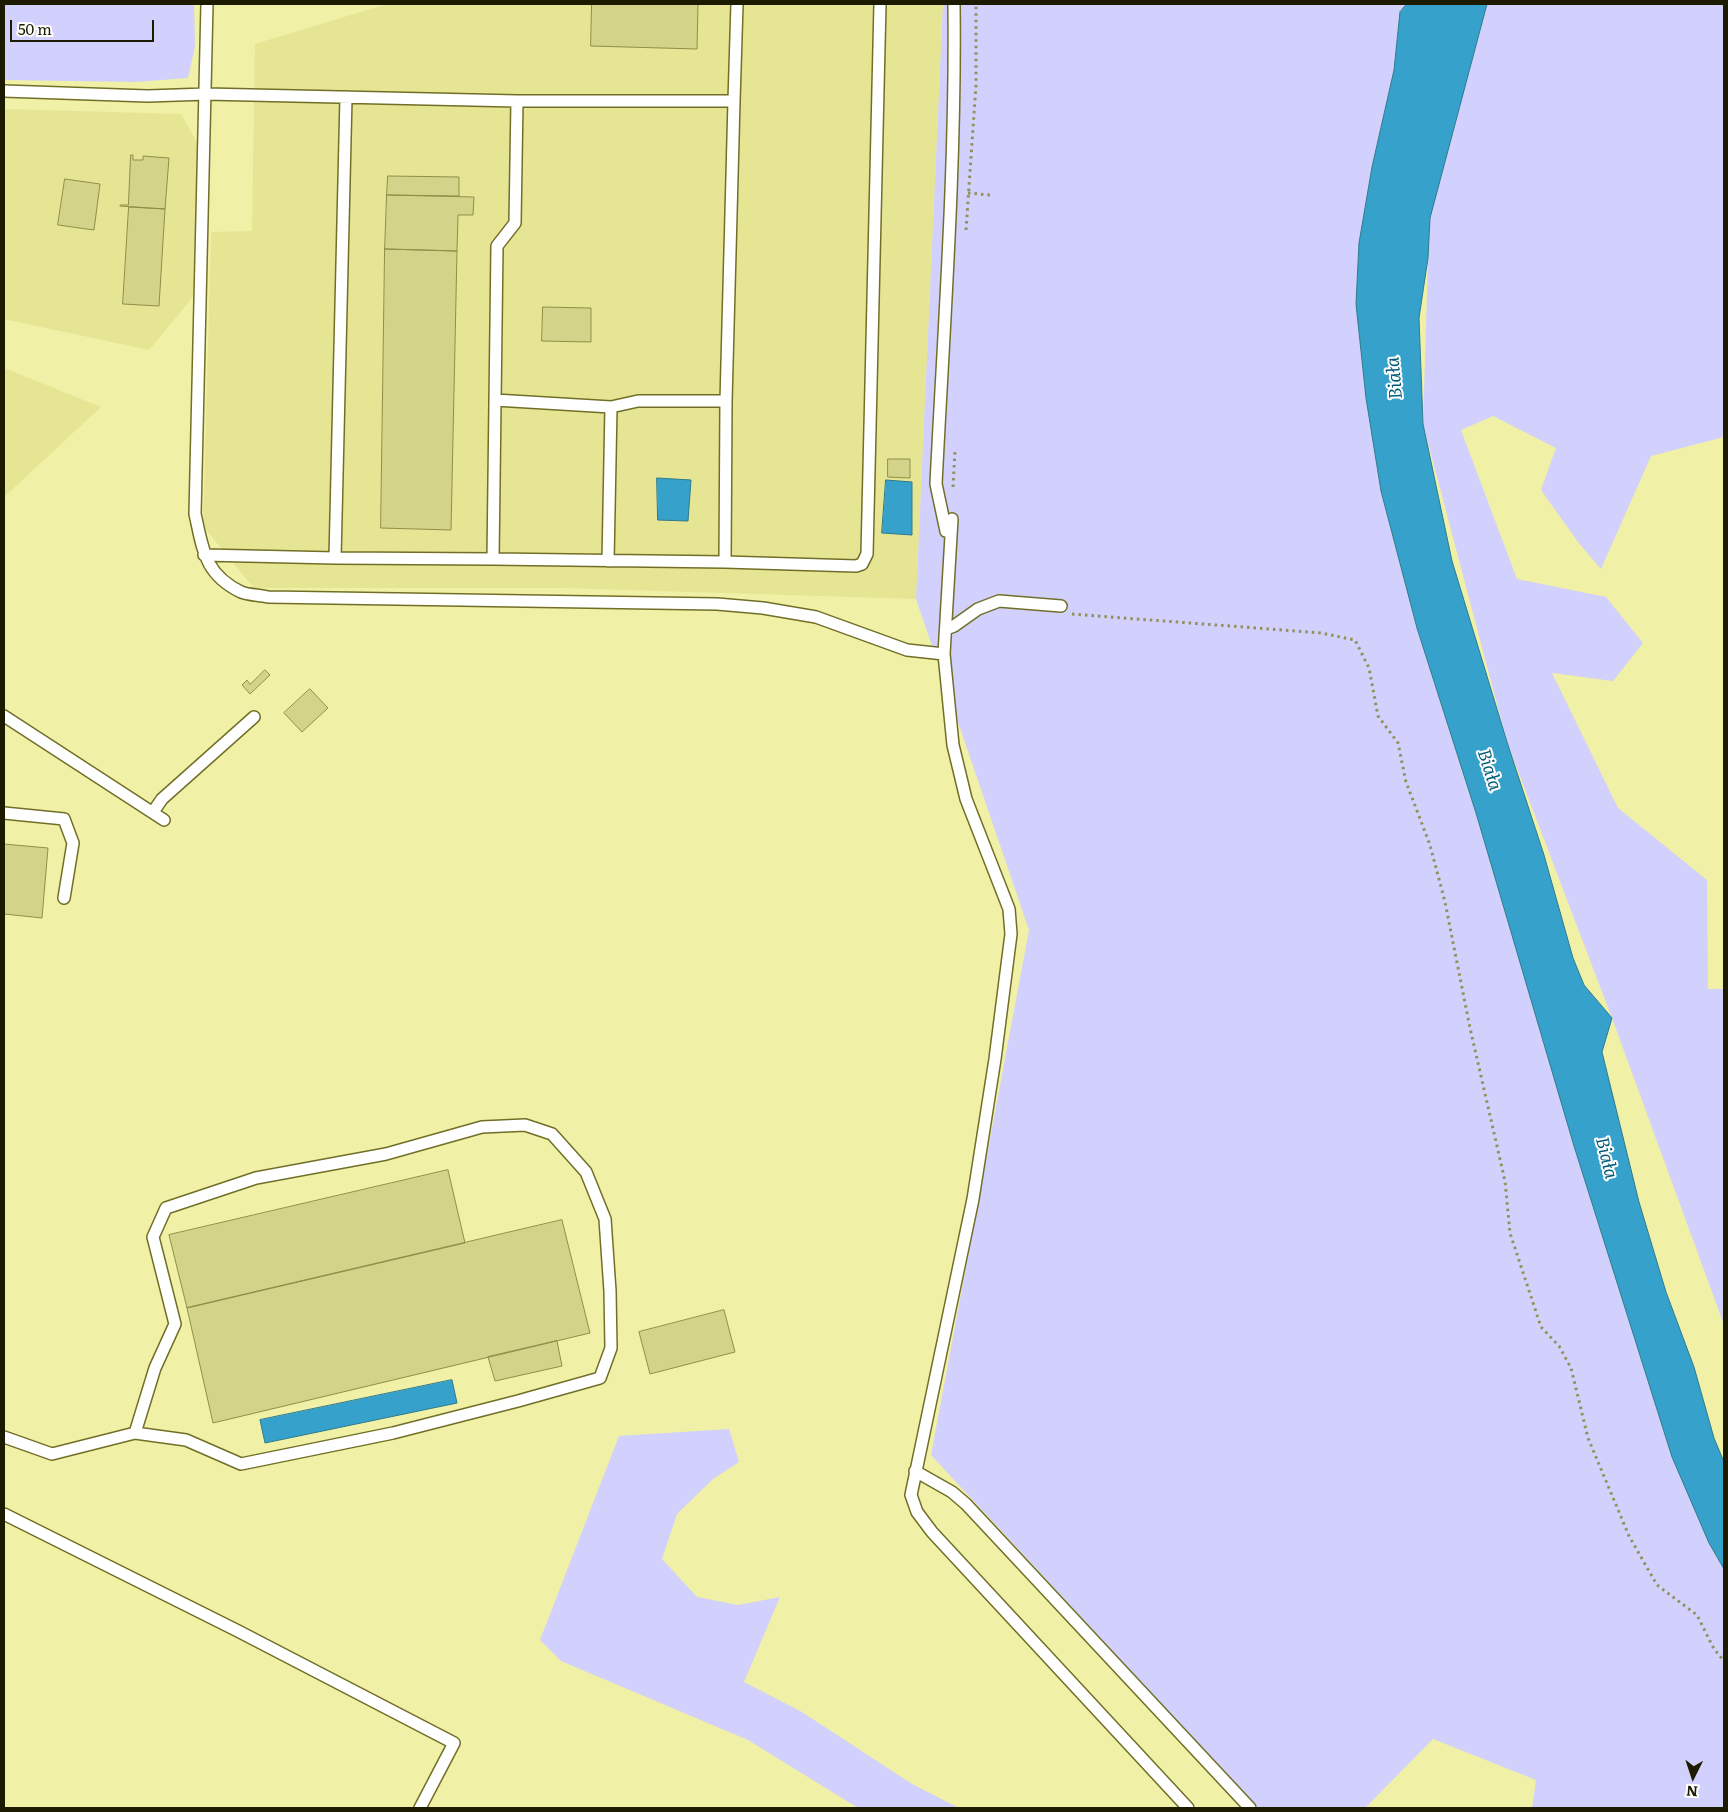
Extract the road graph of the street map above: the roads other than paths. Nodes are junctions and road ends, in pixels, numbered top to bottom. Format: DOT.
graph roads {
  1 [pos="207,4"];
  2 [pos="737,4"];
  3 [pos="880,4"];
  4 [pos="954,4"];
  5 [pos="4,92"];
  6 [pos="206,94"];
  7 [pos="346,97"];
  8 [pos="517,100"];
  9 [pos="734,101"];
  10 [pos="495,400"];
  11 [pos="726,401"];
  12 [pos="611,407"];
  13 [pos="952,518"];
  14 [pos="951,531"];
  15 [pos="204,555"];
  16 [pos="335,558"];
  17 [pos="493,559"];
  18 [pos="608,561"];
  19 [pos="724,562"];
  20 [pos="1061,606"];
  21 [pos="946,629"];
  22 [pos="944,654"];
  23 [pos="4,716"];
  24 [pos="254,717"];
  25 [pos="153,812"];
  26 [pos="4,813"];
  27 [pos="164,820"];
  28 [pos="64,898"];
  29 [pos="135,1433"];
  30 [pos="4,1437"];
  31 [pos="915,1471"];
  32 [pos="944,1487"];
  33 [pos="947,1500"];
  34 [pos="4,1514"];
  35 [pos="420,1808"];
  36 [pos="1188,1808"];
  37 [pos="1250,1808"];
  1 -- 6 [label="lane"];
  2 -- 9 [label="lane"];
  3 -- 19 [label="lane"];
  4 -- 14 [label="lane"];
  5 -- 6 [label="lane"];
  6 -- 7 [label="lane"];
  6 -- 15 [label="lane"];
  7 -- 8 [label="lane"];
  7 -- 16 [label="lane"];
  8 -- 9 [label="lane"];
  8 -- 10 [label="lane"];
  9 -- 11 [label="lane"];
  10 -- 12 [label="lane"];
  10 -- 17 [label="lane"];
  11 -- 12 [label="lane"];
  11 -- 19 [label="lane"];
  12 -- 18 [label="lane"];
  13 -- 14 [label="lane"];
  14 -- 21 [label="lane"];
  15 -- 16 [label="lane"];
  15 -- 22 [label="lane"];
  16 -- 17 [label="lane"];
  17 -- 18 [label="lane"];
  18 -- 19 [label="lane"];
  20 -- 21 [label="lane"];
  21 -- 22 [label="lane"];
  22 -- 31 [label="lane"];
  23 -- 25 [label="lane"];
  24 -- 25 [label="lane"];
  25 -- 27 [label="lane"];
  26 -- 28 [label="lane"];
  29 -- 29 [label="lane"];
  29 -- 30 [label="lane"];
  31 -- 32 [label="lane"];
  31 -- 36 [label="lane"];
  32 -- 33 [label="lane"];
  32 -- 37 [label="lane"];
  34 -- 35 [label="lane"];
}
